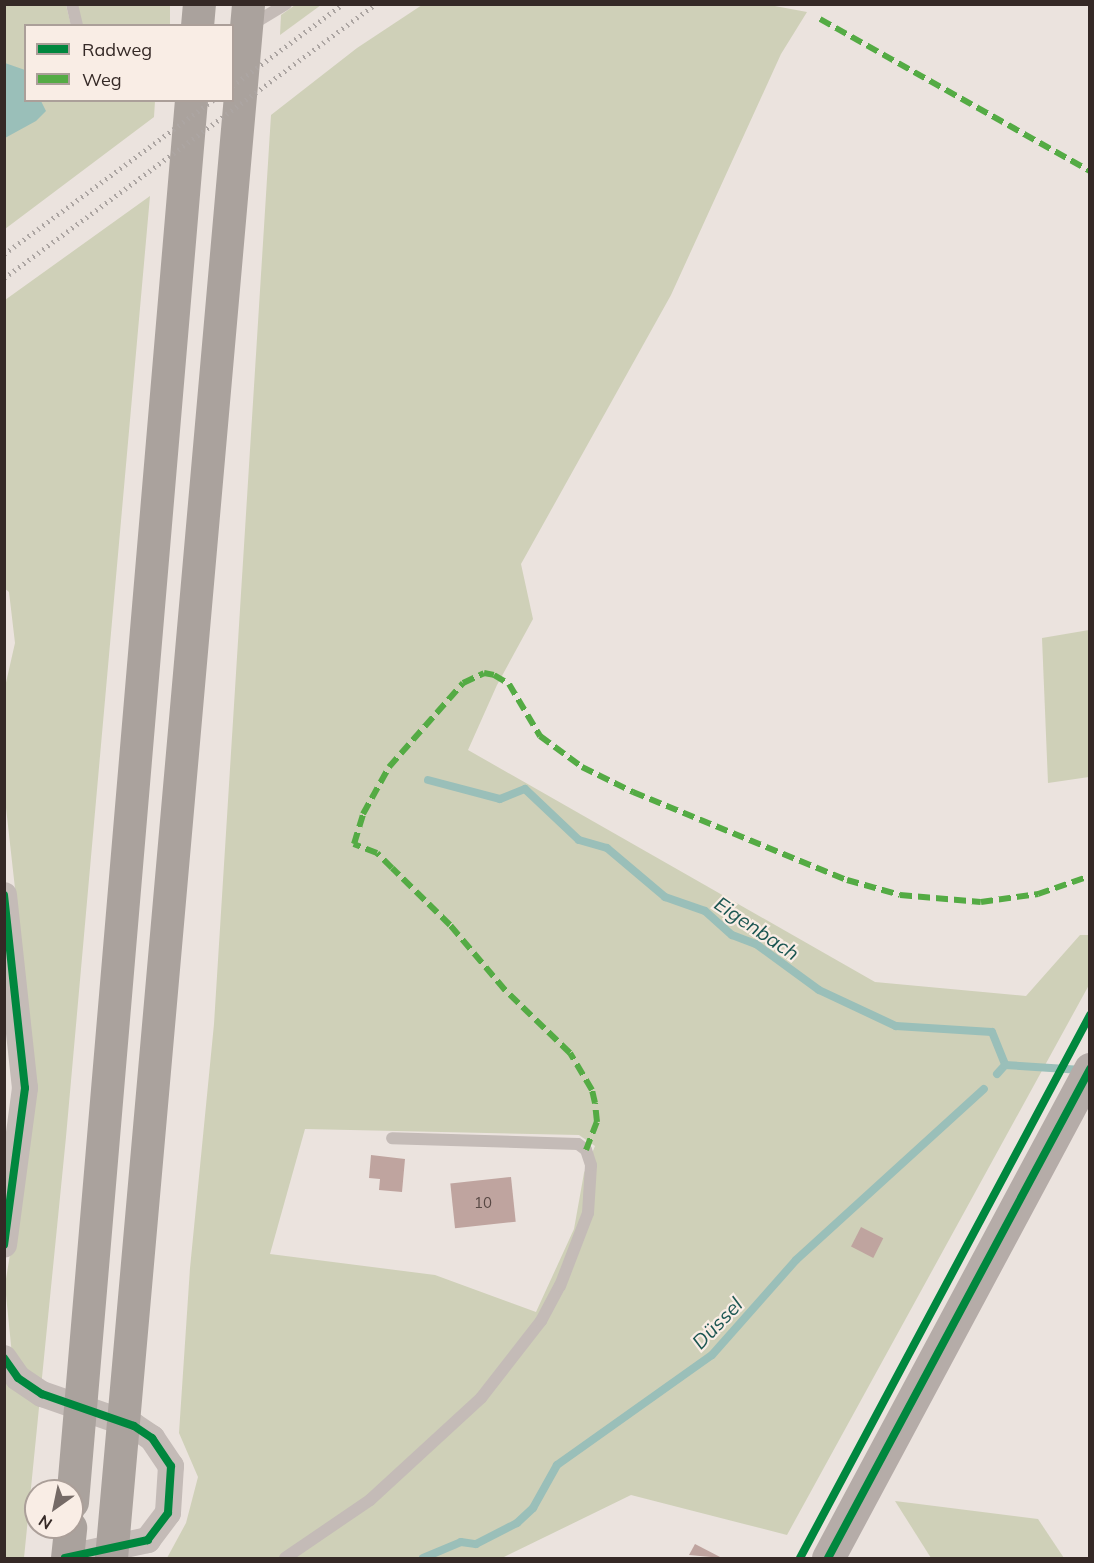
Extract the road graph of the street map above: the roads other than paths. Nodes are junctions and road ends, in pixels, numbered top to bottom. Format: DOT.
graph roads {
  1 [pos="72,4"];
  2 [pos="199,4"];
  3 [pos="248,4"];
  4 [pos="286,4"];
  5 [pos="77,24"];
  6 [pos="198,24"];
  7 [pos="234,36"];
  8 [pos="191,102"];
  9 [pos="4,895"];
  10 [pos="1085,1077"];
  11 [pos="392,1138"];
  12 [pos="4,1245"];
  13 [pos="4,1358"];
  14 [pos="74,1479"];
  15 [pos="68,1539"];
  16 [pos="66,1558"];
  17 [pos="111,1558"];
  18 [pos="285,1558"];
  19 [pos="828,1558"];
  1 -- 5 [label="lane"];
  2 -- 6 [label="highway"];
  3 -- 17 [label="highway"];
  4 -- 7 [label="lane"];
  8 -- 14 [label="highway"];
  9 -- 12 [label="street"];
  10 -- 19 [label="main road"];
  11 -- 18 [label="lane"];
  13 -- 16 [label="street"];
  15 -- 16 [label="highway"];
}
